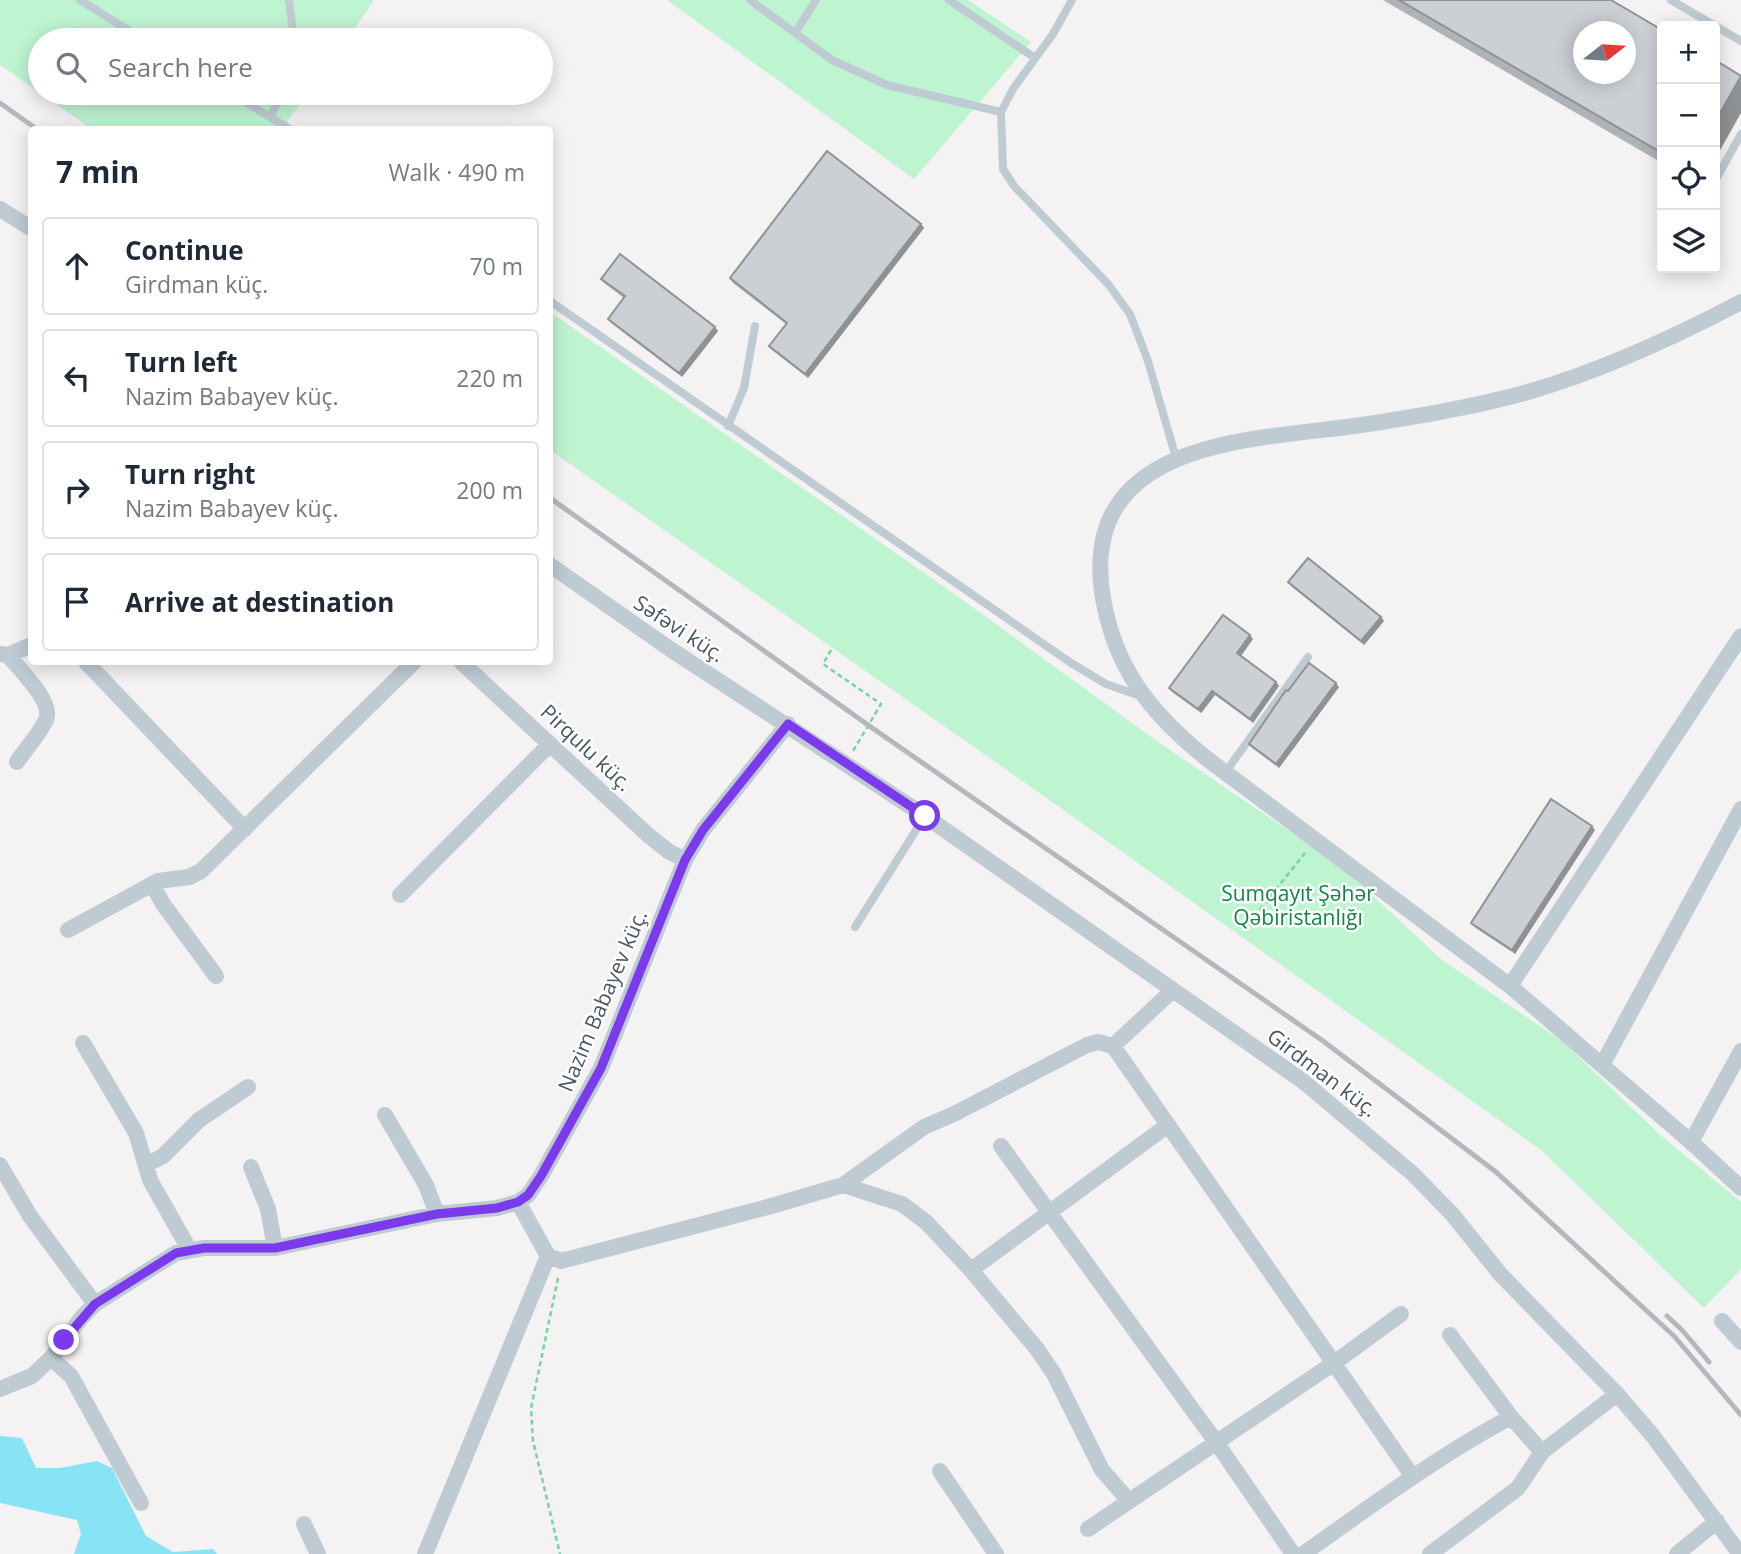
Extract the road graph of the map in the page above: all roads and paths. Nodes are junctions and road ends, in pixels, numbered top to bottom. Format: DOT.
graph roads {
  1 [pos="80,0"];
  2 [pos="289,0"];
  3 [pos="750,0"];
  4 [pos="816,0"];
  5 [pos="949,0"];
  6 [pos="1072,0"];
  7 [pos="1671,0"];
  8 [pos="125,28"];
  9 [pos="292,28"];
  10 [pos="795,33"];
  11 [pos="1741,41"];
  12 [pos="1035,58"];
  13 [pos="250,105"];
  14 [pos="277,105"];
  15 [pos="1001,112"];
  16 [pos="270,117"];
  17 [pos="285,126"];
  18 [pos="1741,134"];
  19 [pos="1720,172"];
  20 [pos="0,209"];
  21 [pos="28,226"];
  22 [pos="1741,302"];
  23 [pos="553,303"];
  24 [pos="755,326"];
  25 [pos="729,426"];
  26 [pos="1176,458"];
  27 [pos="553,567"];
  28 [pos="1741,636"];
  29 [pos="28,646"];
  30 [pos="831,650"];
  31 [pos="4,655"];
  32 [pos="1308,657"];
  33 [pos="89,665"];
  34 [pos="411,665"];
  35 [pos="464,665"];
  36 [pos="1143,697"];
  37 [pos="788,724"];
  38 [pos="550,744"];
  39 [pos="17,762"];
  40 [pos="846,763"];
  41 [pos="1225,773"];
  42 [pos="1741,810"];
  43 [pos="925,816"];
  44 [pos="245,829"];
  45 [pos="1315,840"];
  46 [pos="685,860"];
  47 [pos="152,884"];
  48 [pos="400,895"];
  49 [pos="1249,923"];
  50 [pos="855,927"];
  51 [pos="68,930"];
  52 [pos="216,976"];
  53 [pos="1510,986"];
  54 [pos="1173,990"];
  55 [pos="83,1043"];
  56 [pos="1113,1046"];
  57 [pos="1741,1052"];
  58 [pos="1602,1065"];
  59 [pos="248,1087"];
  60 [pos="385,1115"];
  61 [pos="1168,1125"];
  62 [pos="1691,1142"];
  63 [pos="1001,1146"];
  64 [pos="0,1165"];
  65 [pos="146,1165"];
  66 [pos="251,1167"];
  67 [pos="843,1185"];
  68 [pos="1741,1188"];
  69 [pos="518,1202"];
  70 [pos="1049,1212"];
  71 [pos="437,1214"];
  72 [pos="275,1248"];
  73 [pos="189,1249"];
  74 [pos="555,1259"];
  75 [pos="971,1270"];
  76 [pos="95,1304"];
  77 [pos="1401,1314"];
  78 [pos="1722,1321"];
  79 [pos="1450,1335"];
  80 [pos="1741,1342"];
  81 [pos="51,1358"];
  82 [pos="1334,1363"];
  83 [pos="0,1389"];
  84 [pos="1617,1394"];
  85 [pos="1511,1417"];
  86 [pos="1216,1442"];
  87 [pos="1542,1452"];
  88 [pos="940,1471"];
  89 [pos="1413,1477"];
  90 [pos="1129,1501"];
  91 [pos="141,1503"];
  92 [pos="1717,1521"];
  93 [pos="304,1524"];
  94 [pos="1088,1529"];
  95 [pos="318,1554"];
  96 [pos="425,1554"];
  97 [pos="560,1554"];
  98 [pos="996,1554"];
  99 [pos="1293,1554"];
  100 [pos="1303,1554"];
  101 [pos="1430,1554"];
  102 [pos="1677,1554"];
  103 [pos="1740,1554"];
  1 -- 8 [label="lane"];
  2 -- 9 [label="lane"];
  3 -- 10 [label="lane"];
  4 -- 10 [label="lane"];
  5 -- 12 [label="lane"];
  6 -- 12 [label="lane"];
  7 -- 11 [label="lane"];
  10 -- 15 [label="lane"];
  12 -- 15 [label="lane"];
  13 -- 16 [label="lane"];
  14 -- 16 [label="lane"];
  15 -- 26 [label="lane"];
  16 -- 17 [label="lane"];
  18 -- 19 [label="lane"];
  20 -- 21 [label="street"];
  22 -- 26 [label="street"];
  23 -- 25 [label="lane"];
  24 -- 25 [label="lane"];
  25 -- 36 [label="lane"];
  26 -- 36 [label="street"];
  27 -- 37 [label="street, Səfəvi küç."];
  28 -- 53 [label="street"];
  29 -- 31 [label="street"];
  30 -- 40 [label="path"];
  31 -- 39 [label="street"];
  32 -- 41 [label="lane"];
  33 -- 44 [label="street"];
  34 -- 44 [label="street"];
  35 -- 38 [label="street, Pirqulu küç."];
  36 -- 41 [label="street"];
  37 -- 40 [label="street, Girdman küç."];
  37 -- 46 [label="street, Nazim Babayev küç."];
  38 -- 46 [label="street, Pirqulu küç."];
  38 -- 48 [label="street"];
  40 -- 43 [label="street, Girdman küç."];
  41 -- 45 [label="street"];
  42 -- 58 [label="street"];
  43 -- 50 [label="lane"];
  43 -- 54 [label="street, Girdman küç."];
  44 -- 47 [label="street"];
  45 -- 49 [label="path"];
  45 -- 53 [label="street"];
  46 -- 69 [label="street, Nazim Babayev küç."];
  47 -- 51 [label="street"];
  47 -- 52 [label="street"];
  53 -- 58 [label="street"];
  54 -- 56 [label="street"];
  54 -- 84 [label="street, Girdman küç."];
  55 -- 65 [label="street"];
  56 -- 61 [label="street"];
  56 -- 67 [label="street"];
  57 -- 62 [label="street"];
  58 -- 62 [label="street"];
  59 -- 65 [label="street"];
  60 -- 71 [label="street"];
  61 -- 70 [label="street"];
  61 -- 82 [label="street"];
  62 -- 68 [label="street"];
  63 -- 70 [label="street"];
  64 -- 76 [label="street"];
  65 -- 73 [label="street"];
  66 -- 72 [label="street"];
  67 -- 74 [label="street"];
  67 -- 75 [label="street"];
  69 -- 71 [label="street"];
  69 -- 74 [label="street"];
  70 -- 75 [label="street"];
  70 -- 86 [label="street"];
  71 -- 72 [label="street"];
  72 -- 73 [label="street"];
  73 -- 76 [label="street"];
  74 -- 96 [label="street"];
  74 -- 97 [label="path"];
  75 -- 90 [label="street"];
  76 -- 81 [label="street"];
  77 -- 82 [label="street"];
  78 -- 80 [label="street"];
  79 -- 85 [label="street"];
  81 -- 83 [label="street"];
  81 -- 91 [label="street"];
  82 -- 86 [label="street"];
  82 -- 89 [label="street"];
  84 -- 87 [label="street"];
  84 -- 92 [label="street, Girdman küç."];
  85 -- 87 [label="street"];
  85 -- 89 [label="street"];
  86 -- 90 [label="street"];
  86 -- 99 [label="street"];
  87 -- 101 [label="street"];
  88 -- 98 [label="street"];
  89 -- 100 [label="street"];
  90 -- 94 [label="street"];
  92 -- 102 [label="street"];
  92 -- 103 [label="street, Girdman küç."];
  93 -- 95 [label="street"];
}
